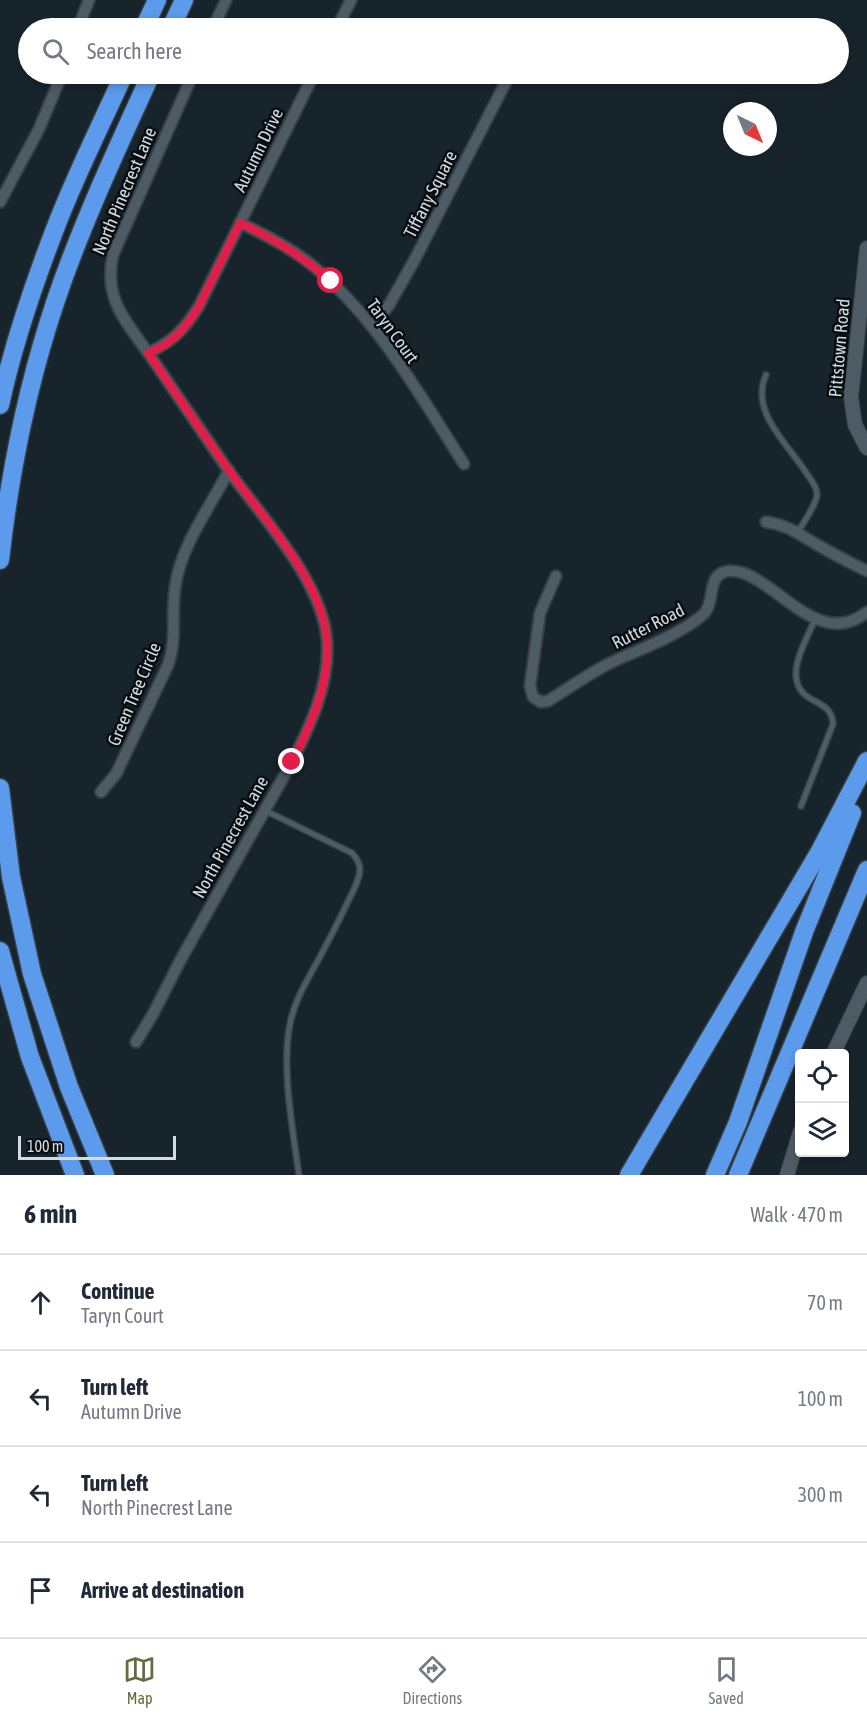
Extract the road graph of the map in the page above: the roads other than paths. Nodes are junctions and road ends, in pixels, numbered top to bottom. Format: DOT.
graph roads {
  1 [pos="89,0"];
  2 [pos="157,0"];
  3 [pos="184,0"];
  4 [pos="226,0"];
  5 [pos="351,0"];
  6 [pos="82,18"];
  7 [pos="149,18"];
  8 [pos="176,18"];
  9 [pos="218,18"];
  10 [pos="341,18"];
  11 [pos="58,84"];
  12 [pos="120,84"];
  13 [pos="147,84"];
  14 [pos="189,84"];
  15 [pos="309,84"];
  16 [pos="505,84"];
  17 [pos="0,202"];
  18 [pos="240,223"];
  19 [pos="867,248"];
  20 [pos="372,326"];
  21 [pos="148,353"];
  22 [pos="766,375"];
  23 [pos="0,405"];
  24 [pos="867,448"];
  25 [pos="464,464"];
  26 [pos="229,470"];
  27 [pos="766,522"];
  28 [pos="798,532"];
  29 [pos="0,561"];
  30 [pos="867,571"];
  31 [pos="556,576"];
  32 [pos="867,612"];
  33 [pos="815,619"];
  34 [pos="867,761"];
  35 [pos="867,775"];
  36 [pos="0,788"];
  37 [pos="101,792"];
  38 [pos="801,806"];
  39 [pos="264,810"];
  40 [pos="867,870"];
  41 [pos="0,951"];
  42 [pos="867,983"];
  43 [pos="136,1042"];
  44 [pos="835,1049"];
  45 [pos="770,1100"];
  46 [pos="795,1149"];
  47 [pos="75,1175"];
  48 [pos="105,1175"];
  49 [pos="299,1175"];
  50 [pos="629,1175"];
  51 [pos="715,1175"];
  52 [pos="738,1175"];
  53 [pos="749,1175"];
  54 [pos="787,1175"];
  1 -- 6 [label="street"];
  2 -- 7 [label="highway"];
  3 -- 8 [label="highway"];
  4 -- 9 [label="street"];
  5 -- 10 [label="street"];
  11 -- 17 [label="street"];
  12 -- 23 [label="highway"];
  13 -- 29 [label="highway"];
  14 -- 21 [label="street, North Pinecrest Lane"];
  15 -- 18 [label="street, Autumn Drive"];
  16 -- 20 [label="street, Tiffany Square"];
  18 -- 20 [label="street, Taryn Court"];
  18 -- 21 [label="street, Autumn Drive"];
  19 -- 24 [label="street, Pittstown Road"];
  20 -- 25 [label="street, Taryn Court"];
  21 -- 26 [label="street, North Pinecrest Lane"];
  22 -- 28 [label="lane"];
  26 -- 37 [label="street, Green Tree Circle"];
  26 -- 39 [label="street, North Pinecrest Lane"];
  27 -- 28 [label="street"];
  28 -- 30 [label="street"];
  31 -- 33 [label="street, Rutter Road"];
  32 -- 33 [label="street, Rutter Road"];
  33 -- 38 [label="lane"];
  34 -- 50 [label="highway"];
  35 -- 51 [label="highway"];
  36 -- 48 [label="highway"];
  39 -- 43 [label="street, North Pinecrest Lane"];
  39 -- 49 [label="lane"];
  40 -- 45 [label="highway"];
  41 -- 47 [label="highway"];
  42 -- 44 [label="street"];
  45 -- 52 [label="highway"];
  45 -- 53 [label="highway"];
  46 -- 54 [label="street"];
}
